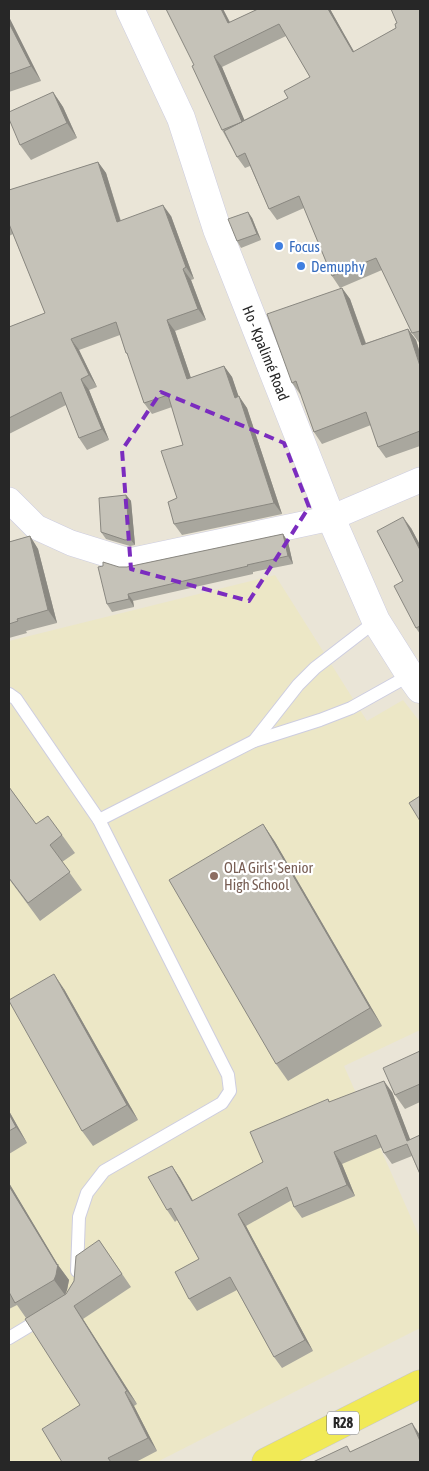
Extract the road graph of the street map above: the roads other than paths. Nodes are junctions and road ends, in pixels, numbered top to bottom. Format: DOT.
graph roads {
  1 [pos="130,9"];
  2 [pos="420,480"];
  3 [pos="9,500"];
  4 [pos="331,518"];
  5 [pos="376,621"];
  6 [pos="415,682"];
  7 [pos="9,694"];
  8 [pos="254,741"];
  9 [pos="99,820"];
  10 [pos="76,1281"];
  11 [pos="56,1310"];
  12 [pos="9,1338"];
  13 [pos="420,1384"];
  14 [pos="266,1462"];
  1 -- 4 [label="main road, Ho - Kpalimé Road"];
  2 -- 4 [label="street"];
  3 -- 4 [label="street"];
  4 -- 5 [label="main road, Ho - Kpalimé Road"];
  5 -- 6 [label="main road, Ho - Kpalimé Road"];
  5 -- 8 [label="lane"];
  6 -- 8 [label="lane"];
  7 -- 9 [label="lane"];
  8 -- 9 [label="lane"];
  9 -- 10 [label="lane"];
  11 -- 12 [label="lane"];
  13 -- 14 [label="main road, R28"];
}
